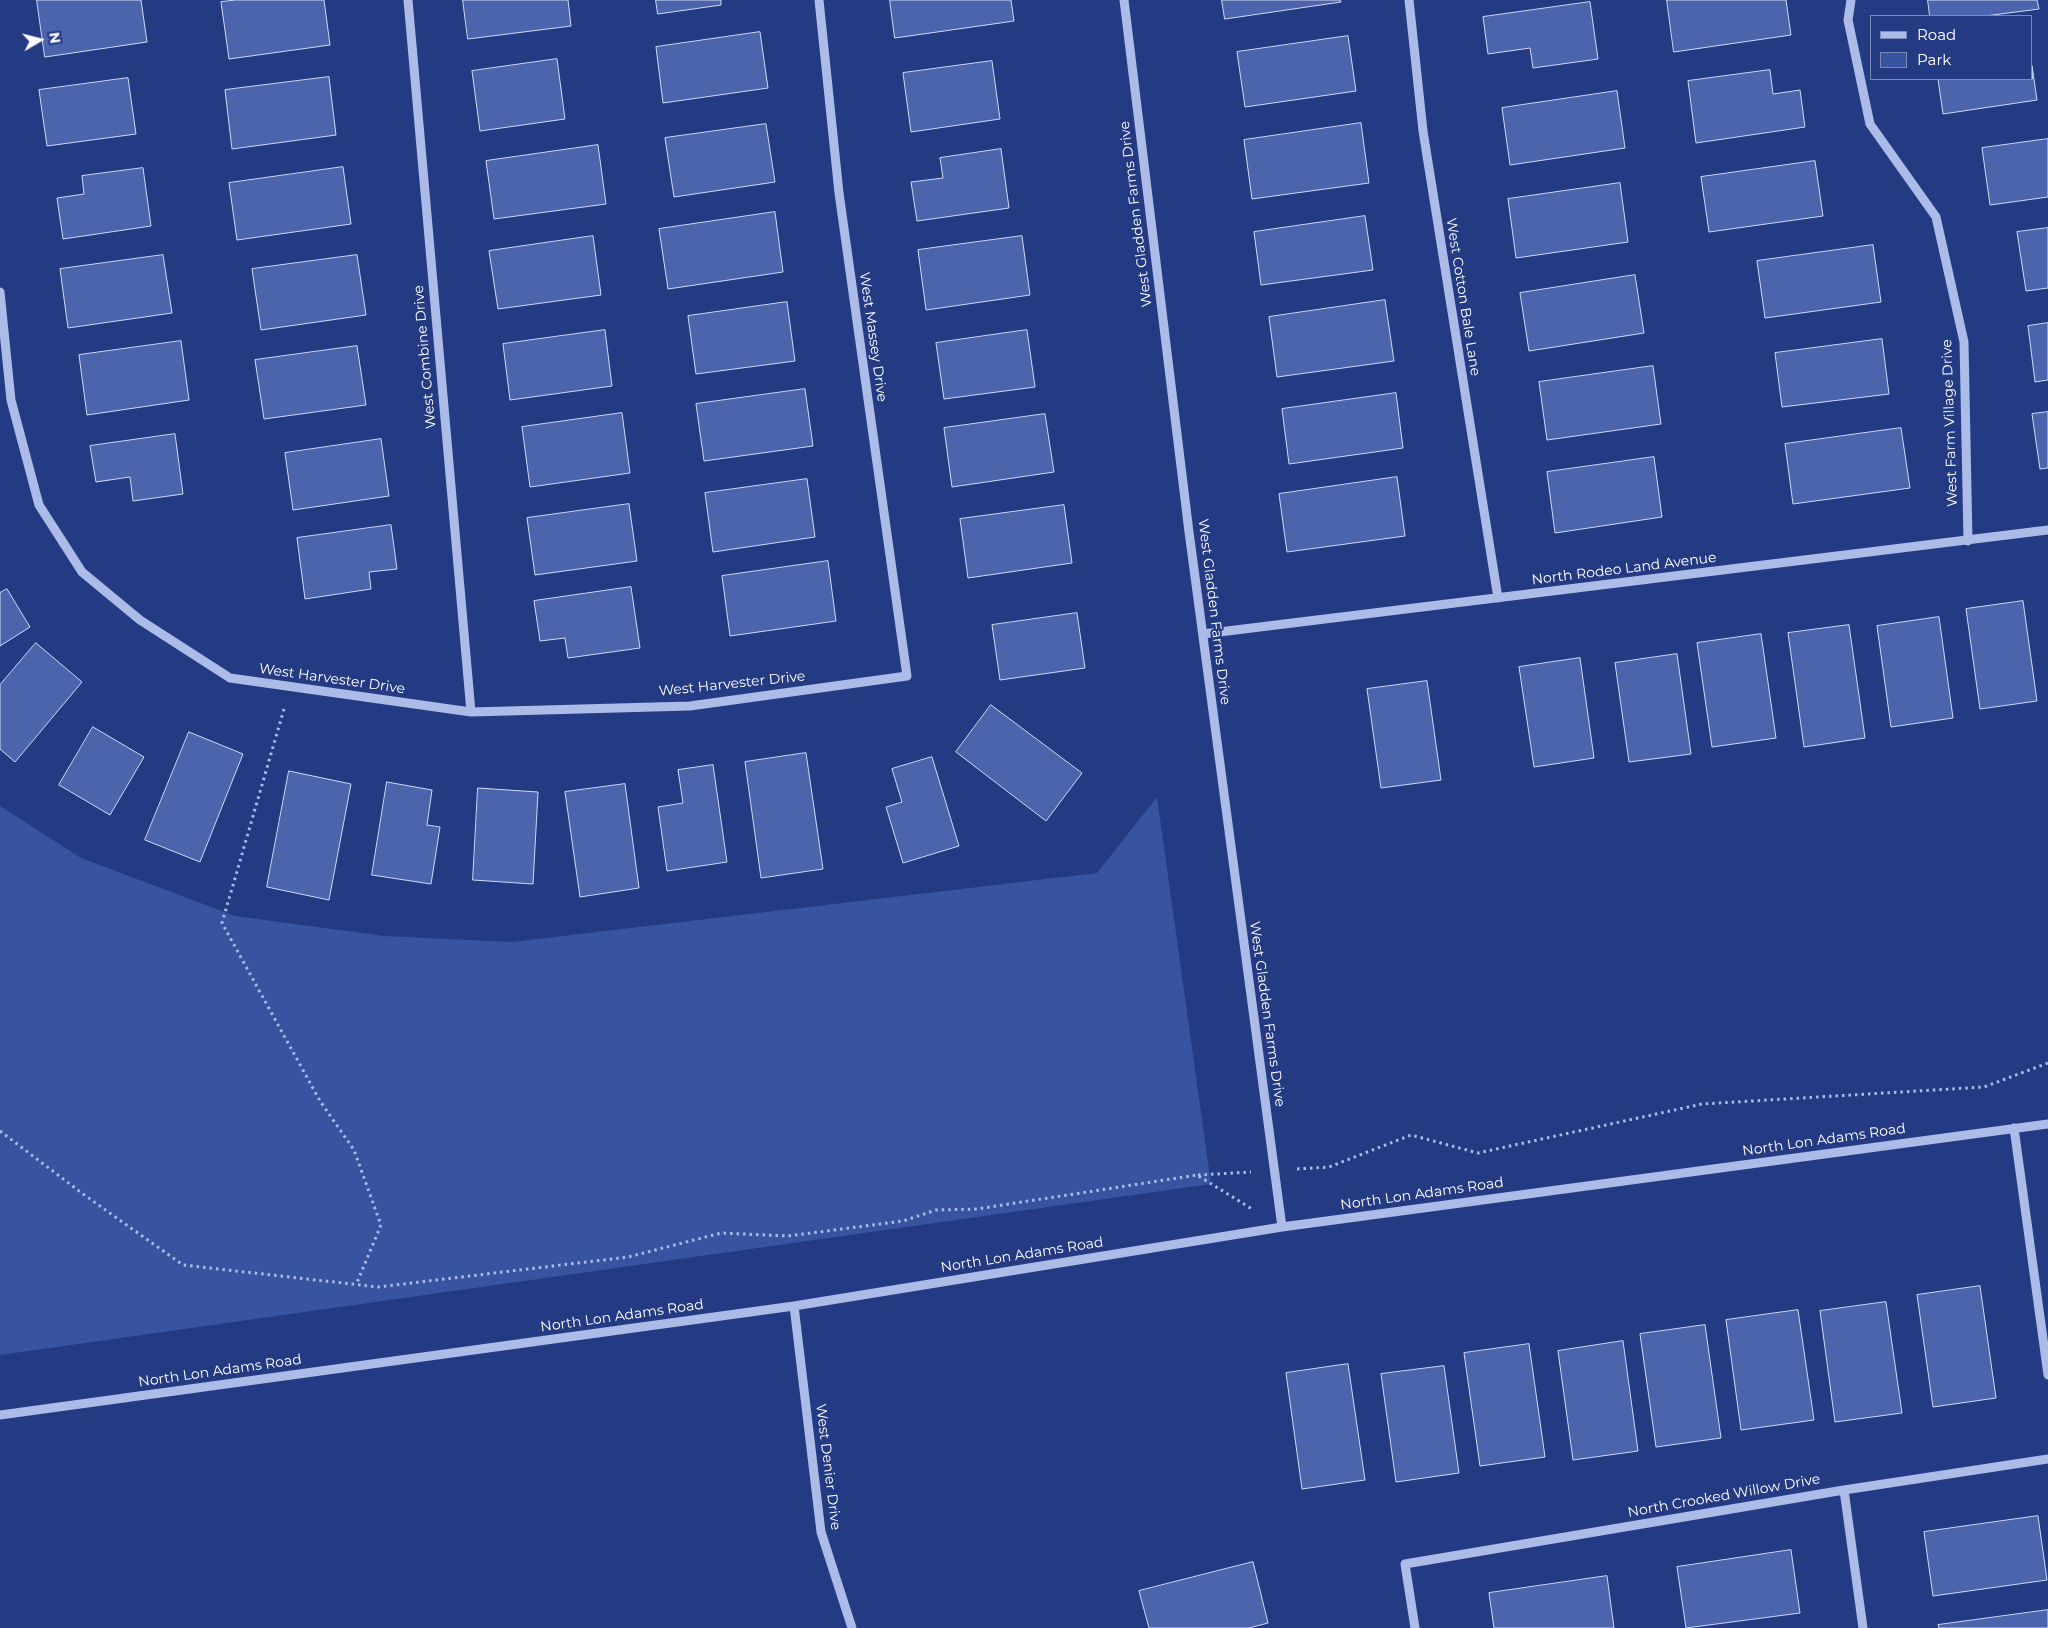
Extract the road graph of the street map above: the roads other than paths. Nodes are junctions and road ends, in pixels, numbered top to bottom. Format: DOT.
graph roads {
  1 [pos="408,0"];
  2 [pos="819,0"];
  3 [pos="1124,0"];
  4 [pos="1409,0"];
  5 [pos="1851,0"];
  6 [pos="0,292"];
  7 [pos="2048,530"];
  8 [pos="1968,541"];
  9 [pos="1498,598"];
  10 [pos="1203,634"];
  11 [pos="907,676"];
  12 [pos="470,712"];
  13 [pos="2048,1124"];
  14 [pos="2014,1128"];
  15 [pos="1282,1227"];
  16 [pos="794,1306"];
  17 [pos="2048,1375"];
  18 [pos="0,1415"];
  19 [pos="2048,1459"];
  20 [pos="1844,1490"];
  21 [pos="852,1628"];
  22 [pos="1415,1628"];
  23 [pos="1864,1628"];
  1 -- 12 [label="street, West Combine Drive"];
  2 -- 11 [label="street, West Massey Drive"];
  3 -- 10 [label="street, West Gladden Farms Drive"];
  4 -- 9 [label="street, West Cotton Bale Lane"];
  5 -- 8 [label="street, West Farm Village Drive"];
  6 -- 12 [label="street, West Harvester Drive"];
  7 -- 8 [label="street, North Rodeo Land Avenue"];
  8 -- 9 [label="street, North Rodeo Land Avenue"];
  9 -- 10 [label="street, North Rodeo Land Avenue"];
  10 -- 15 [label="street, West Gladden Farms Drive"];
  11 -- 12 [label="street, West Harvester Drive"];
  13 -- 14 [label="street, North Lon Adams Road"];
  14 -- 15 [label="street, North Lon Adams Road"];
  14 -- 17 [label="street"];
  15 -- 16 [label="street, North Lon Adams Road"];
  16 -- 18 [label="street, North Lon Adams Road"];
  16 -- 21 [label="street, West Denier Drive"];
  19 -- 20 [label="street, North Crooked Willow Drive"];
  20 -- 22 [label="street, North Crooked Willow Drive"];
  20 -- 23 [label="street"];
}
